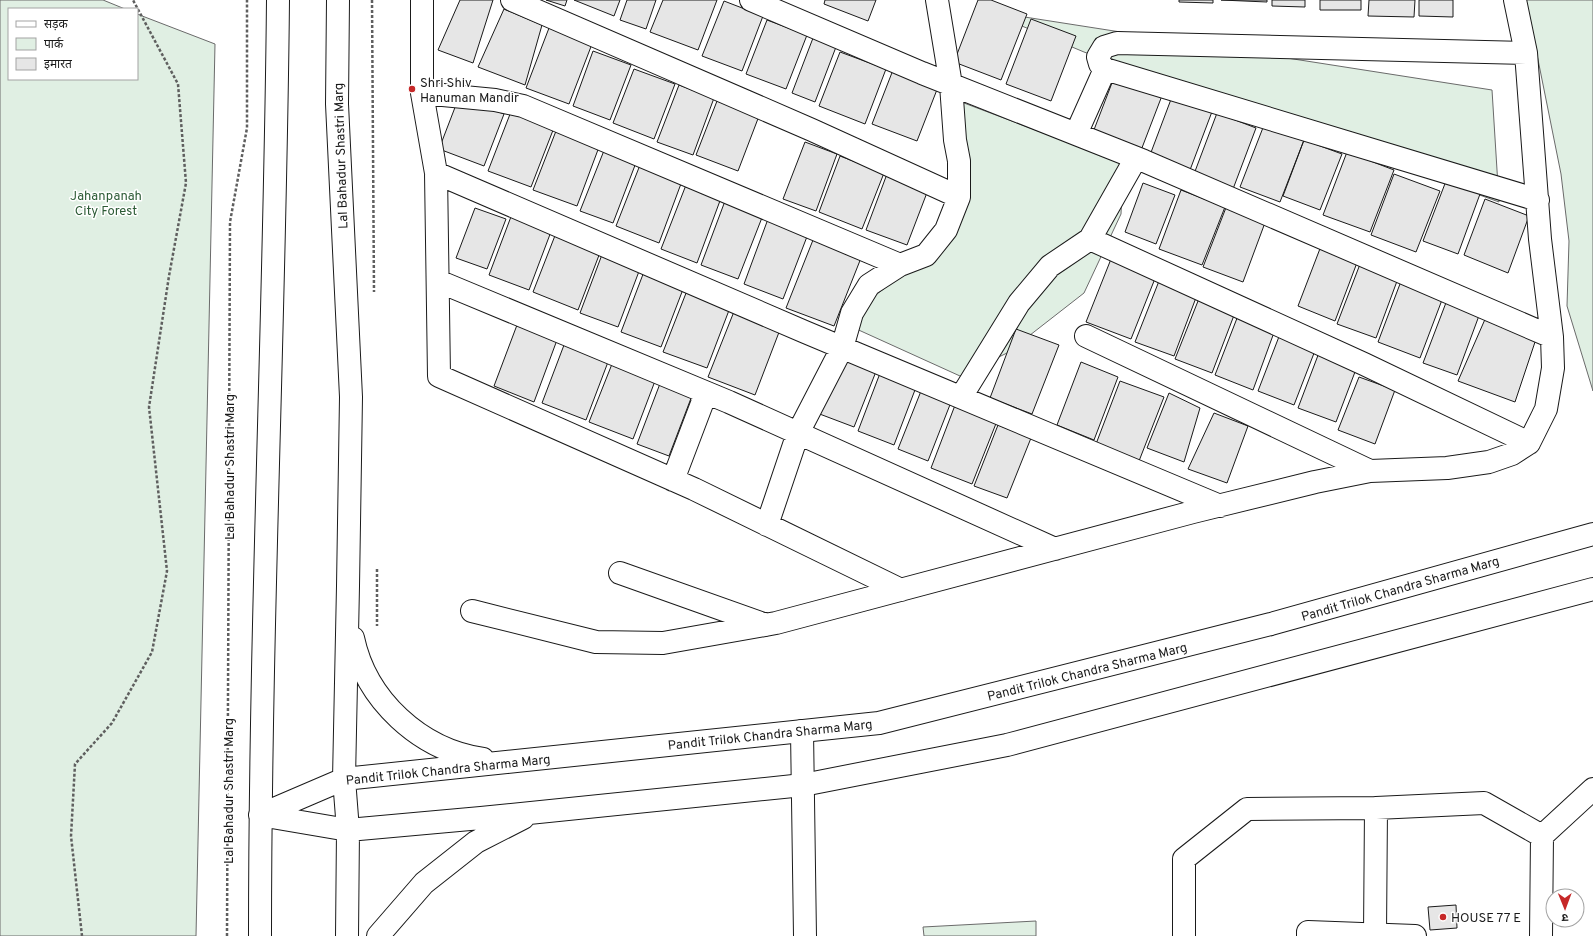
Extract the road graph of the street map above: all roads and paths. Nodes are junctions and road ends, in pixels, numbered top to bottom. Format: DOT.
graph roads {
  1 [pos="246,0"];
  2 [pos="278,0"];
  3 [pos="338,0"];
  4 [pos="422,0"];
  5 [pos="512,0"];
  6 [pos="751,0"];
  7 [pos="937,0"];
  8 [pos="1515,0"];
  9 [pos="138,9"];
  10 [pos="1526,54"];
  11 [pos="1105,69"];
  12 [pos="951,85"];
  13 [pos="422,93"];
  14 [pos="1076,134"];
  15 [pos="1136,158"];
  16 [pos="436,173"];
  17 [pos="959,197"];
  18 [pos="1538,200"];
  19 [pos="1090,239"];
  20 [pos="900,265"];
  21 [pos="438,280"];
  22 [pos="1086,336"];
  23 [pos="1552,337"];
  24 [pos="842,348"];
  25 [pos="706,393"];
  26 [pos="961,396"];
  27 [pos="798,433"];
  28 [pos="1528,443"];
  29 [pos="1370,471"];
  30 [pos="672,480"];
  31 [pos="1220,506"];
  32 [pos="767,525"];
  33 [pos="1593,534"];
  34 [pos="1055,549"];
  35 [pos="620,573"];
  36 [pos="348,586"];
  37 [pos="1593,589"];
  38 [pos="901,590"];
  39 [pos="472,611"];
  40 [pos="767,625"];
  41 [pos="802,731"];
  42 [pos="518,760"];
  43 [pos="344,779"];
  44 [pos="803,785"];
  45 [pos="1593,789"];
  46 [pos="1376,808"];
  47 [pos="535,812"];
  48 [pos="260,815"];
  49 [pos="348,830"];
  50 [pos="1542,836"];
  51 [pos="1375,934"];
  52 [pos="82,936"];
  53 [pos="227,936"];
  54 [pos="260,936"];
  55 [pos="347,936"];
  56 [pos="378,936"];
  57 [pos="805,936"];
  58 [pos="1184,936"];
  59 [pos="1308,936"];
  60 [pos="1415,936"];
  61 [pos="1541,936"];
  1 -- 53 [label="path, Lal Bahadur Shastri Marg"];
  2 -- 48 [label="street"];
  3 -- 36 [label="street, Lal Bahadur Shastri Marg"];
  4 -- 13 [label="street"];
  5 -- 17 [label="street"];
  6 -- 12 [label="street"];
  7 -- 12 [label="street"];
  8 -- 10 [label="street"];
  9 -- 52 [label="path"];
  10 -- 11 [label="street"];
  10 -- 18 [label="street"];
  11 -- 14 [label="street"];
  11 -- 18 [label="street"];
  12 -- 14 [label="street"];
  12 -- 17 [label="street"];
  13 -- 16 [label="street"];
  13 -- 20 [label="street"];
  14 -- 15 [label="street"];
  15 -- 19 [label="street"];
  15 -- 23 [label="street"];
  16 -- 21 [label="street"];
  16 -- 24 [label="street"];
  17 -- 20 [label="street"];
  18 -- 23 [label="street"];
  19 -- 26 [label="street"];
  19 -- 28 [label="street"];
  20 -- 24 [label="street"];
  21 -- 25 [label="street"];
  21 -- 30 [label="street"];
  22 -- 29 [label="street"];
  23 -- 28 [label="street"];
  24 -- 26 [label="street"];
  24 -- 27 [label="street"];
  25 -- 27 [label="street"];
  25 -- 30 [label="street"];
  26 -- 31 [label="street"];
  27 -- 32 [label="street"];
  27 -- 34 [label="street"];
  28 -- 29 [label="street"];
  29 -- 31 [label="street"];
  30 -- 32 [label="street"];
  31 -- 34 [label="street"];
  32 -- 38 [label="street"];
  33 -- 41 [label="street, Pandit Trilok Chandra Sharma Marg"];
  34 -- 38 [label="street"];
  35 -- 40 [label="street"];
  36 -- 42 [label="street"];
  36 -- 43 [label="street, Lal Bahadur Shastri Marg"];
  37 -- 44 [label="street"];
  38 -- 40 [label="street"];
  39 -- 40 [label="street"];
  41 -- 42 [label="street, Pandit Trilok Chandra Sharma Marg"];
  41 -- 44 [label="street"];
  42 -- 43 [label="street, Pandit Trilok Chandra Sharma Marg"];
  43 -- 48 [label="street, Pandit Trilok Chandra Sharma Marg"];
  43 -- 49 [label="street, Lal Bahadur Shastri Marg"];
  44 -- 47 [label="street"];
  44 -- 57 [label="street"];
  45 -- 50 [label="street"];
  46 -- 50 [label="street"];
  46 -- 51 [label="street"];
  46 -- 58 [label="street"];
  47 -- 49 [label="street"];
  47 -- 56 [label="street"];
  48 -- 49 [label="street"];
  48 -- 54 [label="street"];
  49 -- 55 [label="street, Lal Bahadur Shastri Marg"];
  50 -- 61 [label="street"];
  51 -- 59 [label="street"];
  51 -- 60 [label="street"];
}
